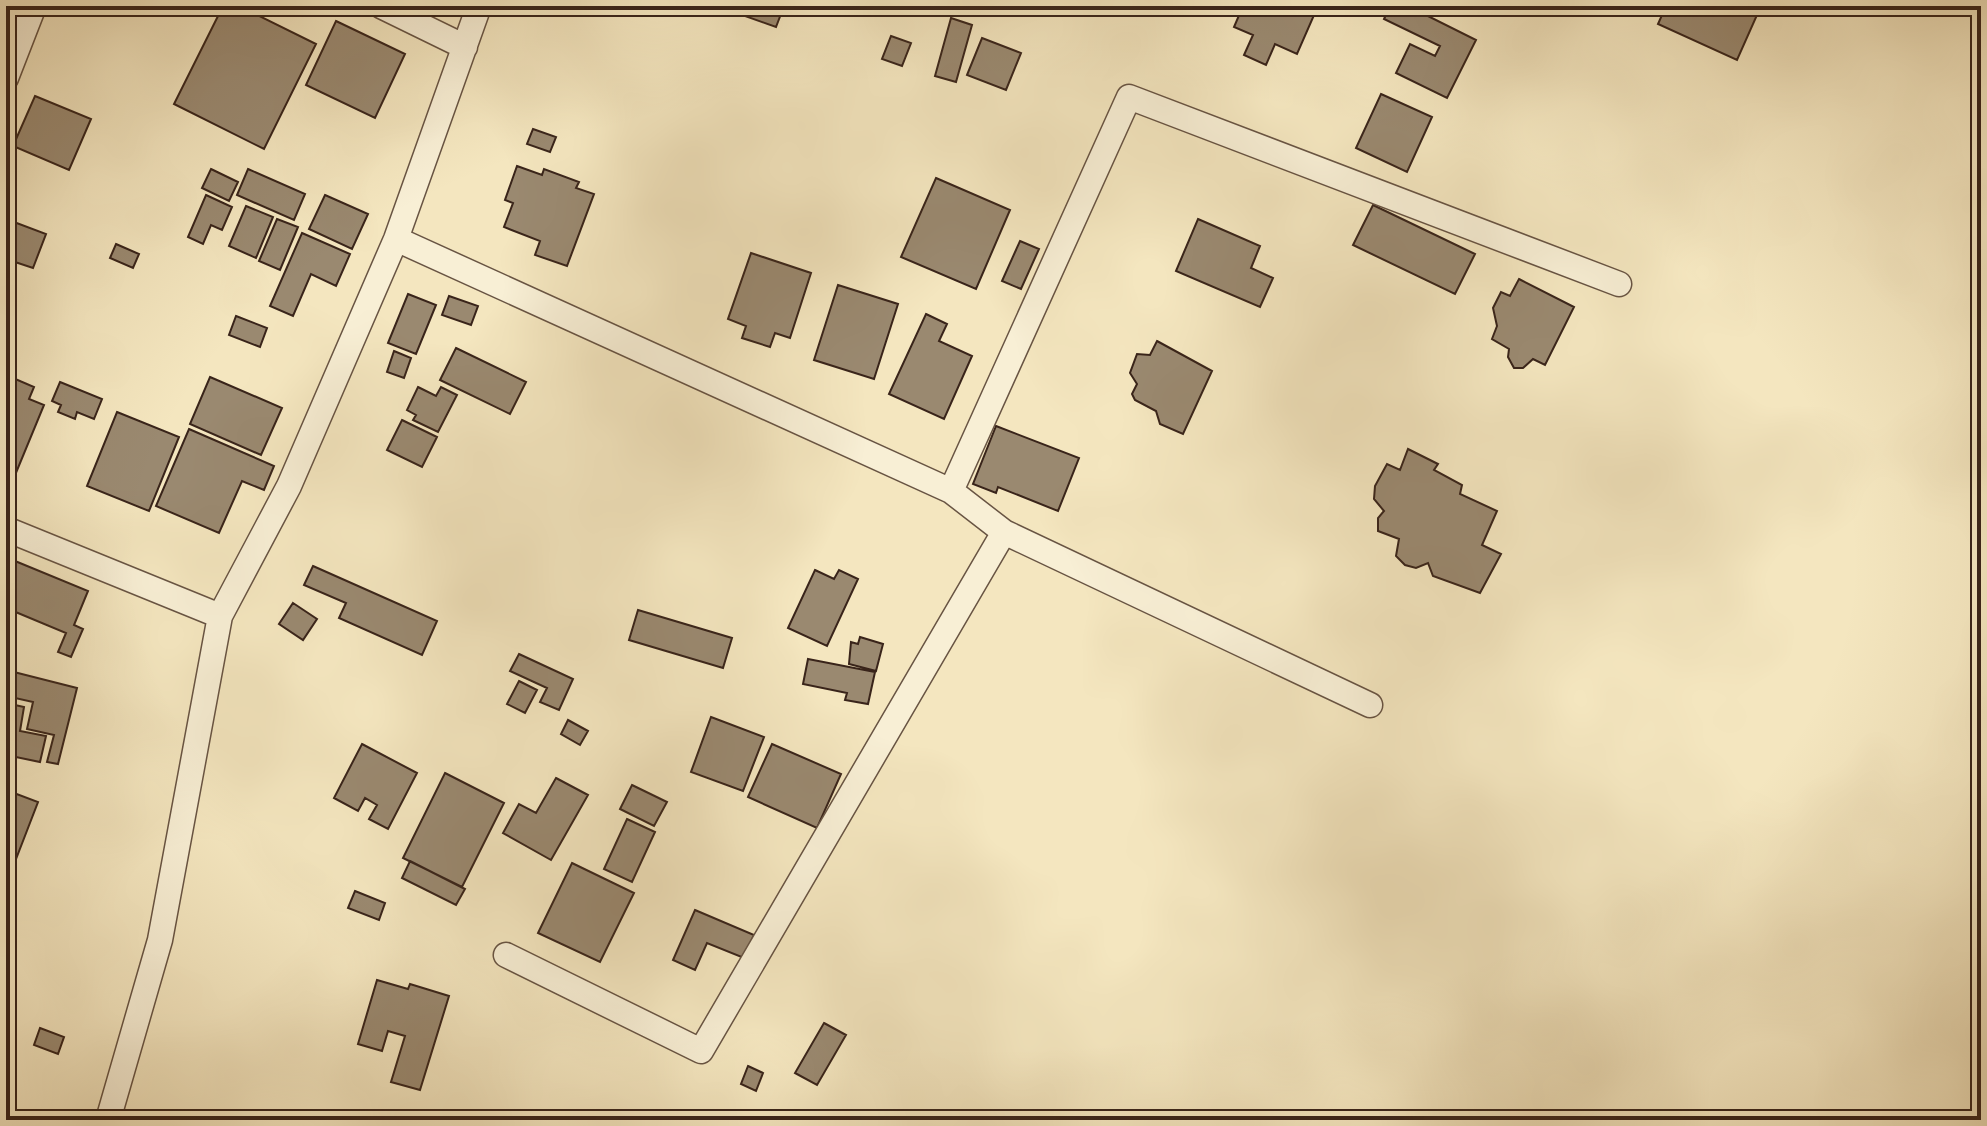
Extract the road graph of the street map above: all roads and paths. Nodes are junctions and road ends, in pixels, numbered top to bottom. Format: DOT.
graph roads {
  1 [pos="34,6"];
  2 [pos="381,6"];
  3 [pos="479,6"];
  4 [pos="465,47"];
  5 [pos="6,78"];
  6 [pos="396,239"];
  7 [pos="1619,284"];
  8 [pos="951,491"];
  9 [pos="6,529"];
  10 [pos="1004,532"];
  11 [pos="220,616"];
  12 [pos="1370,705"];
  13 [pos="506,955"];
  14 [pos="108,1120"];
  1 -- 5 [label="street"];
  2 -- 4 [label="street"];
  3 -- 4 [label="street"];
  4 -- 6 [label="street"];
  6 -- 8 [label="street"];
  6 -- 11 [label="street"];
  7 -- 8 [label="street"];
  8 -- 10 [label="street"];
  9 -- 11 [label="street"];
  10 -- 12 [label="street"];
  10 -- 13 [label="street"];
  11 -- 14 [label="street"];
}
